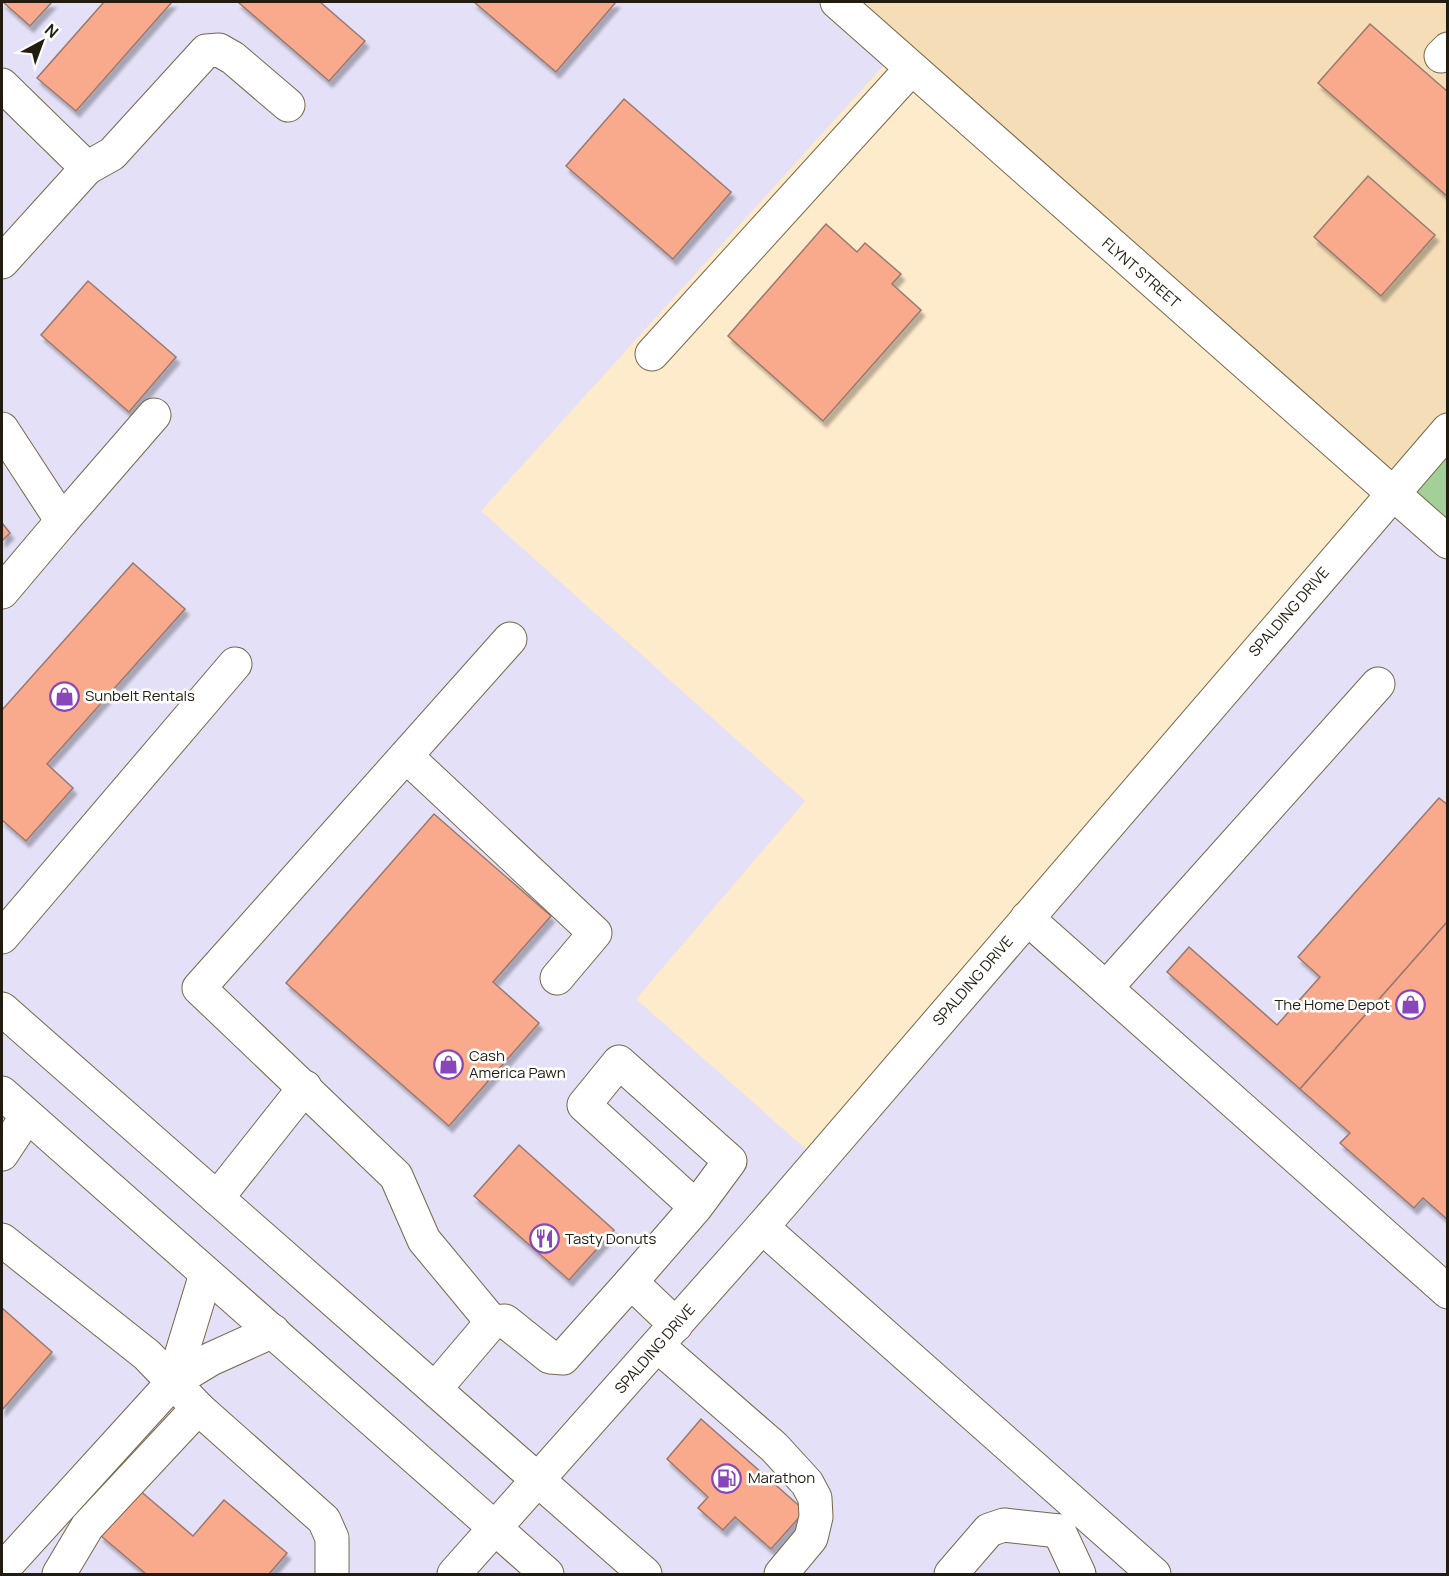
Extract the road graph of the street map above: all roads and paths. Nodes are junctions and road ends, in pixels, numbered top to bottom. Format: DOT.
graph roads {
  1 [pos="837,2"];
  2 [pos="911,69"];
  3 [pos="2,85"];
  4 [pos="288,105"];
  5 [pos="87,168"];
  6 [pos="2,262"];
  7 [pos="652,354"];
  8 [pos="154,415"];
  9 [pos="2,429"];
  10 [pos="1448,430"];
  11 [pos="1391,493"];
  12 [pos="62,521"];
  13 [pos="1448,542"];
  14 [pos="2,591"];
  15 [pos="510,639"];
  16 [pos="235,664"];
  17 [pos="1378,684"];
  18 [pos="406,756"];
  19 [pos="1027,918"];
  20 [pos="2,938"];
  21 [pos="556,978"];
  22 [pos="1106,988"];
  23 [pos="2,1009"];
  24 [pos="305,1087"];
  25 [pos="2,1093"];
  26 [pos="27,1116"];
  27 [pos="2,1155"];
  28 [pos="217,1198"];
  29 [pos="696,1207"];
  30 [pos="762,1227"];
  31 [pos="2,1240"];
  32 [pos="206,1274"];
  33 [pos="631,1282"];
  34 [pos="1448,1292"];
  35 [pos="492,1322"];
  36 [pos="273,1331"];
  37 [pos="667,1336"];
  38 [pos="173,1382"];
  39 [pos="435,1389"];
  40 [pos="198,1408"];
  41 [pos="539,1481"];
  42 [pos="1069,1519"];
  43 [pos="496,1530"];
  44 [pos="2,1570"];
  45 [pos="333,1574"];
  46 [pos="59,1575"];
  47 [pos="454,1575"];
  48 [pos="547,1575"];
  49 [pos="645,1575"];
  50 [pos="781,1575"];
  51 [pos="951,1575"];
  52 [pos="1079,1575"];
  53 [pos="1154,1575"];
  1 -- 2 [label="street, FLYNT STREET"];
  2 -- 7 [label="street"];
  2 -- 11 [label="street, FLYNT STREET"];
  3 -- 5 [label="street"];
  4 -- 5 [label="street"];
  5 -- 6 [label="street"];
  8 -- 12 [label="street"];
  9 -- 12 [label="street"];
  10 -- 11 [label="street, SPALDING DRIVE"];
  11 -- 13 [label="street, FLYNT STREET"];
  11 -- 19 [label="street, SPALDING DRIVE"];
  12 -- 14 [label="street"];
  15 -- 18 [label="street"];
  16 -- 20 [label="street"];
  17 -- 22 [label="street"];
  18 -- 21 [label="street"];
  18 -- 24 [label="street"];
  19 -- 22 [label="street"];
  19 -- 30 [label="street, SPALDING DRIVE"];
  22 -- 34 [label="street"];
  23 -- 28 [label="street"];
  24 -- 28 [label="street"];
  24 -- 35 [label="street"];
  25 -- 26 [label="street"];
  26 -- 27 [label="street"];
  26 -- 32 [label="street"];
  28 -- 39 [label="street"];
  29 -- 33 [label="street"];
  30 -- 37 [label="street, SPALDING DRIVE"];
  30 -- 42 [label="street"];
  31 -- 38 [label="street"];
  32 -- 36 [label="street"];
  32 -- 38 [label="street"];
  33 -- 35 [label="street"];
  33 -- 37 [label="street"];
  35 -- 39 [label="street"];
  36 -- 38 [label="street"];
  36 -- 43 [label="street"];
  37 -- 41 [label="street, SPALDING DRIVE"];
  37 -- 50 [label="street"];
  38 -- 40 [label="street"];
  38 -- 44 [label="street"];
  39 -- 41 [label="street"];
  40 -- 45 [label="street"];
  40 -- 46 [label="street"];
  41 -- 43 [label="street, SPALDING DRIVE"];
  41 -- 49 [label="street"];
  42 -- 51 [label="street"];
  42 -- 52 [label="street"];
  42 -- 53 [label="street"];
  43 -- 47 [label="street, SPALDING DRIVE"];
  43 -- 48 [label="street"];
}
